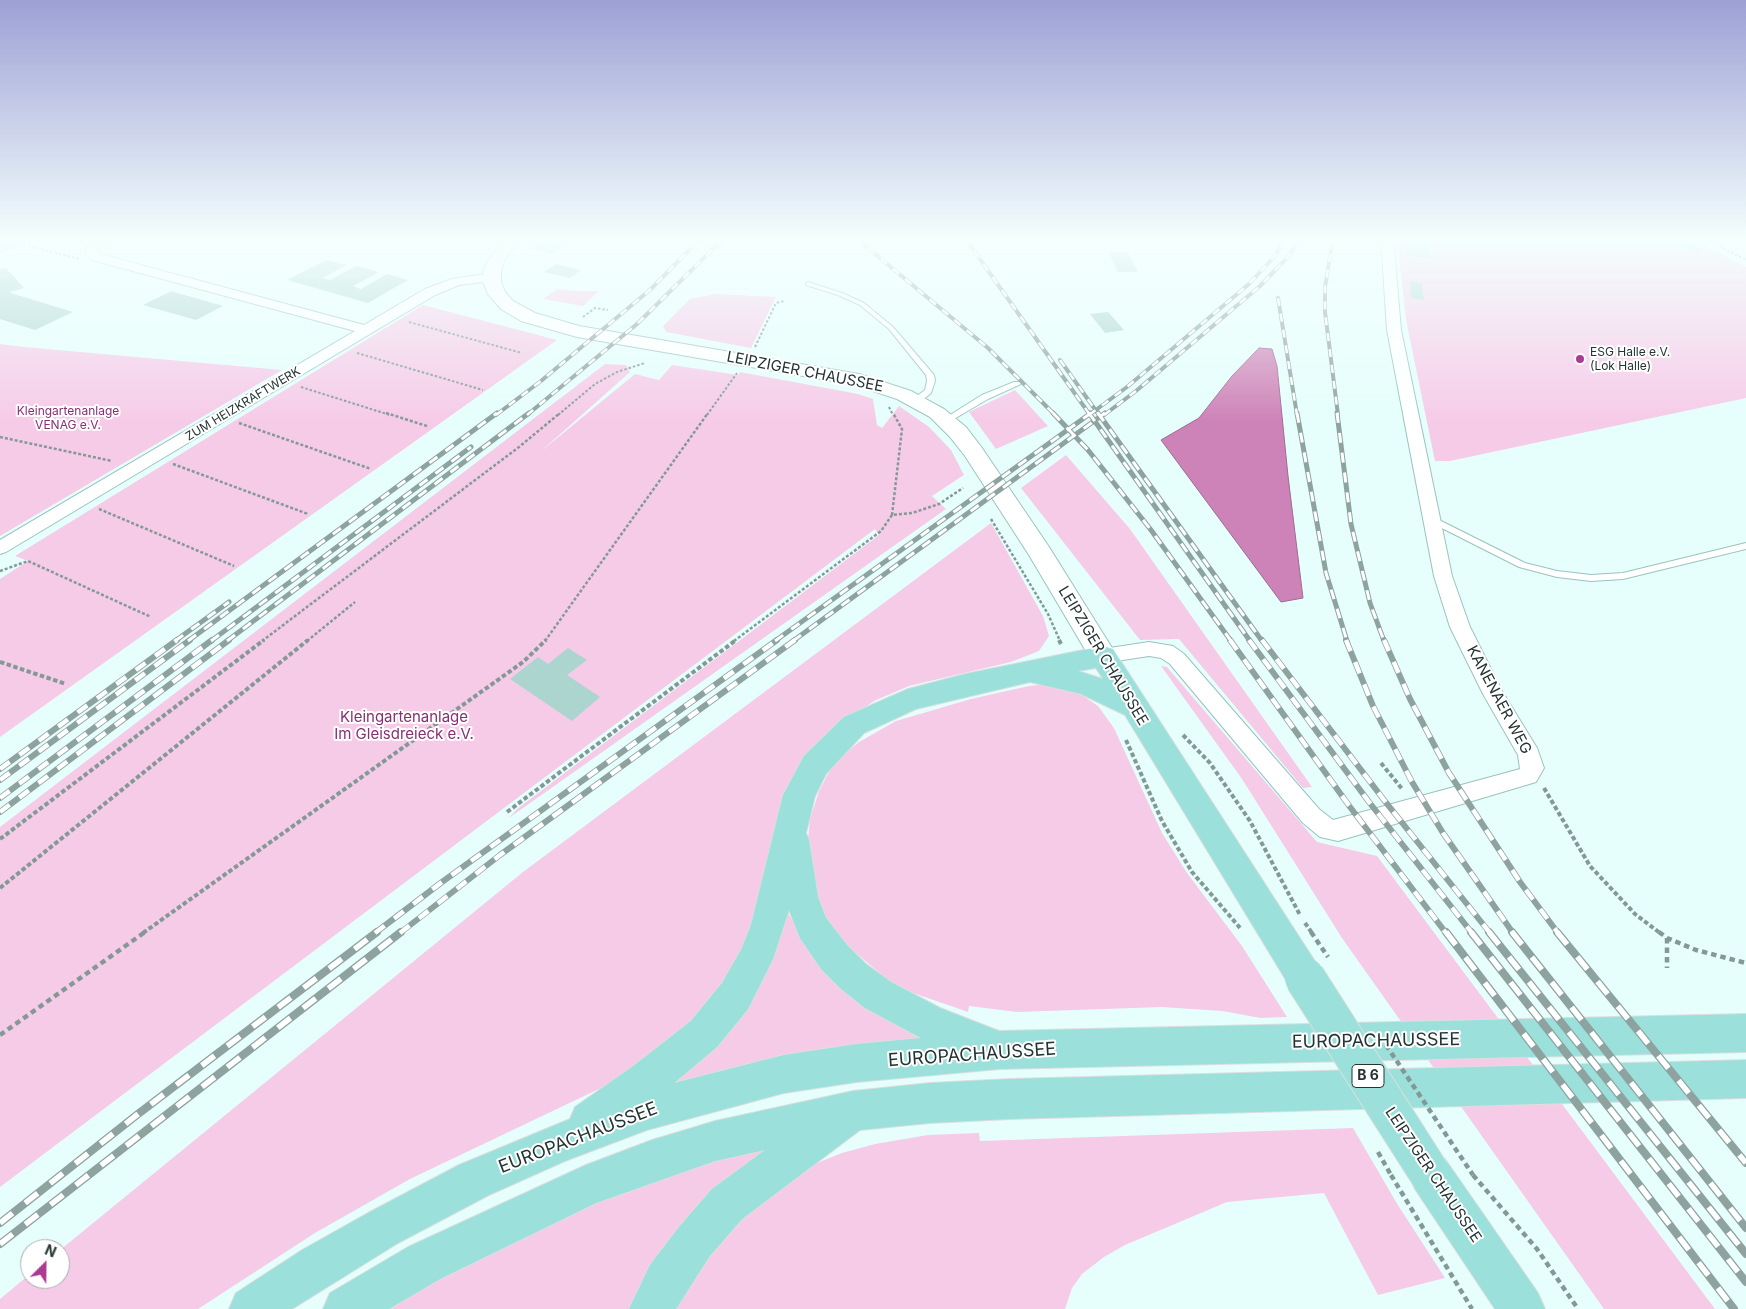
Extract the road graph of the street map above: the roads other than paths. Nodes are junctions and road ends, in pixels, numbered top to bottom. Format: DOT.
graph roads {
  1 [pos="252,299"];
  2 [pos="421,299"];
  3 [pos="502,299"];
  4 [pos="851,299"];
  5 [pos="1392,299"];
  6 [pos="366,330"];
  7 [pos="1017,384"];
  8 [pos="916,401"];
  9 [pos="946,420"];
  10 [pos="1433,520"];
  11 [pos="1746,546"];
  12 [pos="0,548"];
  13 [pos="1103,656"];
  14 [pos="1021,674"];
  15 [pos="1129,721"];
  16 [pos="791,828"];
  17 [pos="1746,1032"];
  18 [pos="1000,1050"];
  19 [pos="1746,1079"];
  20 [pos="853,1111"];
  21 [pos="559,1143"];
  22 [pos="252,1309"];
  23 [pos="346,1309"];
  24 [pos="652,1309"];
  25 [pos="1522,1309"];
  1 -- 6 [label="street"];
  2 -- 6 [label="street, ZUM HEIZKRAFTWERK"];
  3 -- 8 [label="main road, LEIPZIGER CHAUSSEE / B 6"];
  4 -- 8 [label="lane"];
  5 -- 10 [label="street, KANENAER WEG"];
  6 -- 12 [label="street, ZUM HEIZKRAFTWERK"];
  7 -- 9 [label="lane"];
  8 -- 9 [label="main road, LEIPZIGER CHAUSSEE / B 6"];
  9 -- 13 [label="main road, LEIPZIGER CHAUSSEE / B 6"];
  10 -- 11 [label="lane"];
  10 -- 13 [label="street, KANENAER WEG"];
  13 -- 14 [label="main road"];
  13 -- 15 [label="main road, LEIPZIGER CHAUSSEE / B 6"];
  14 -- 15 [label="main road"];
  14 -- 16 [label="main road"];
  15 -- 25 [label="main road, LEIPZIGER CHAUSSEE / B 6, bridge"];
  16 -- 18 [label="main road"];
  16 -- 21 [label="main road"];
  17 -- 18 [label="main road, EUROPACHAUSSEE"];
  18 -- 21 [label="main road, EUROPACHAUSSEE"];
  19 -- 20 [label="main road"];
  20 -- 23 [label="main road"];
  20 -- 24 [label="main road"];
  21 -- 22 [label="main road, EUROPACHAUSSEE"];
}
